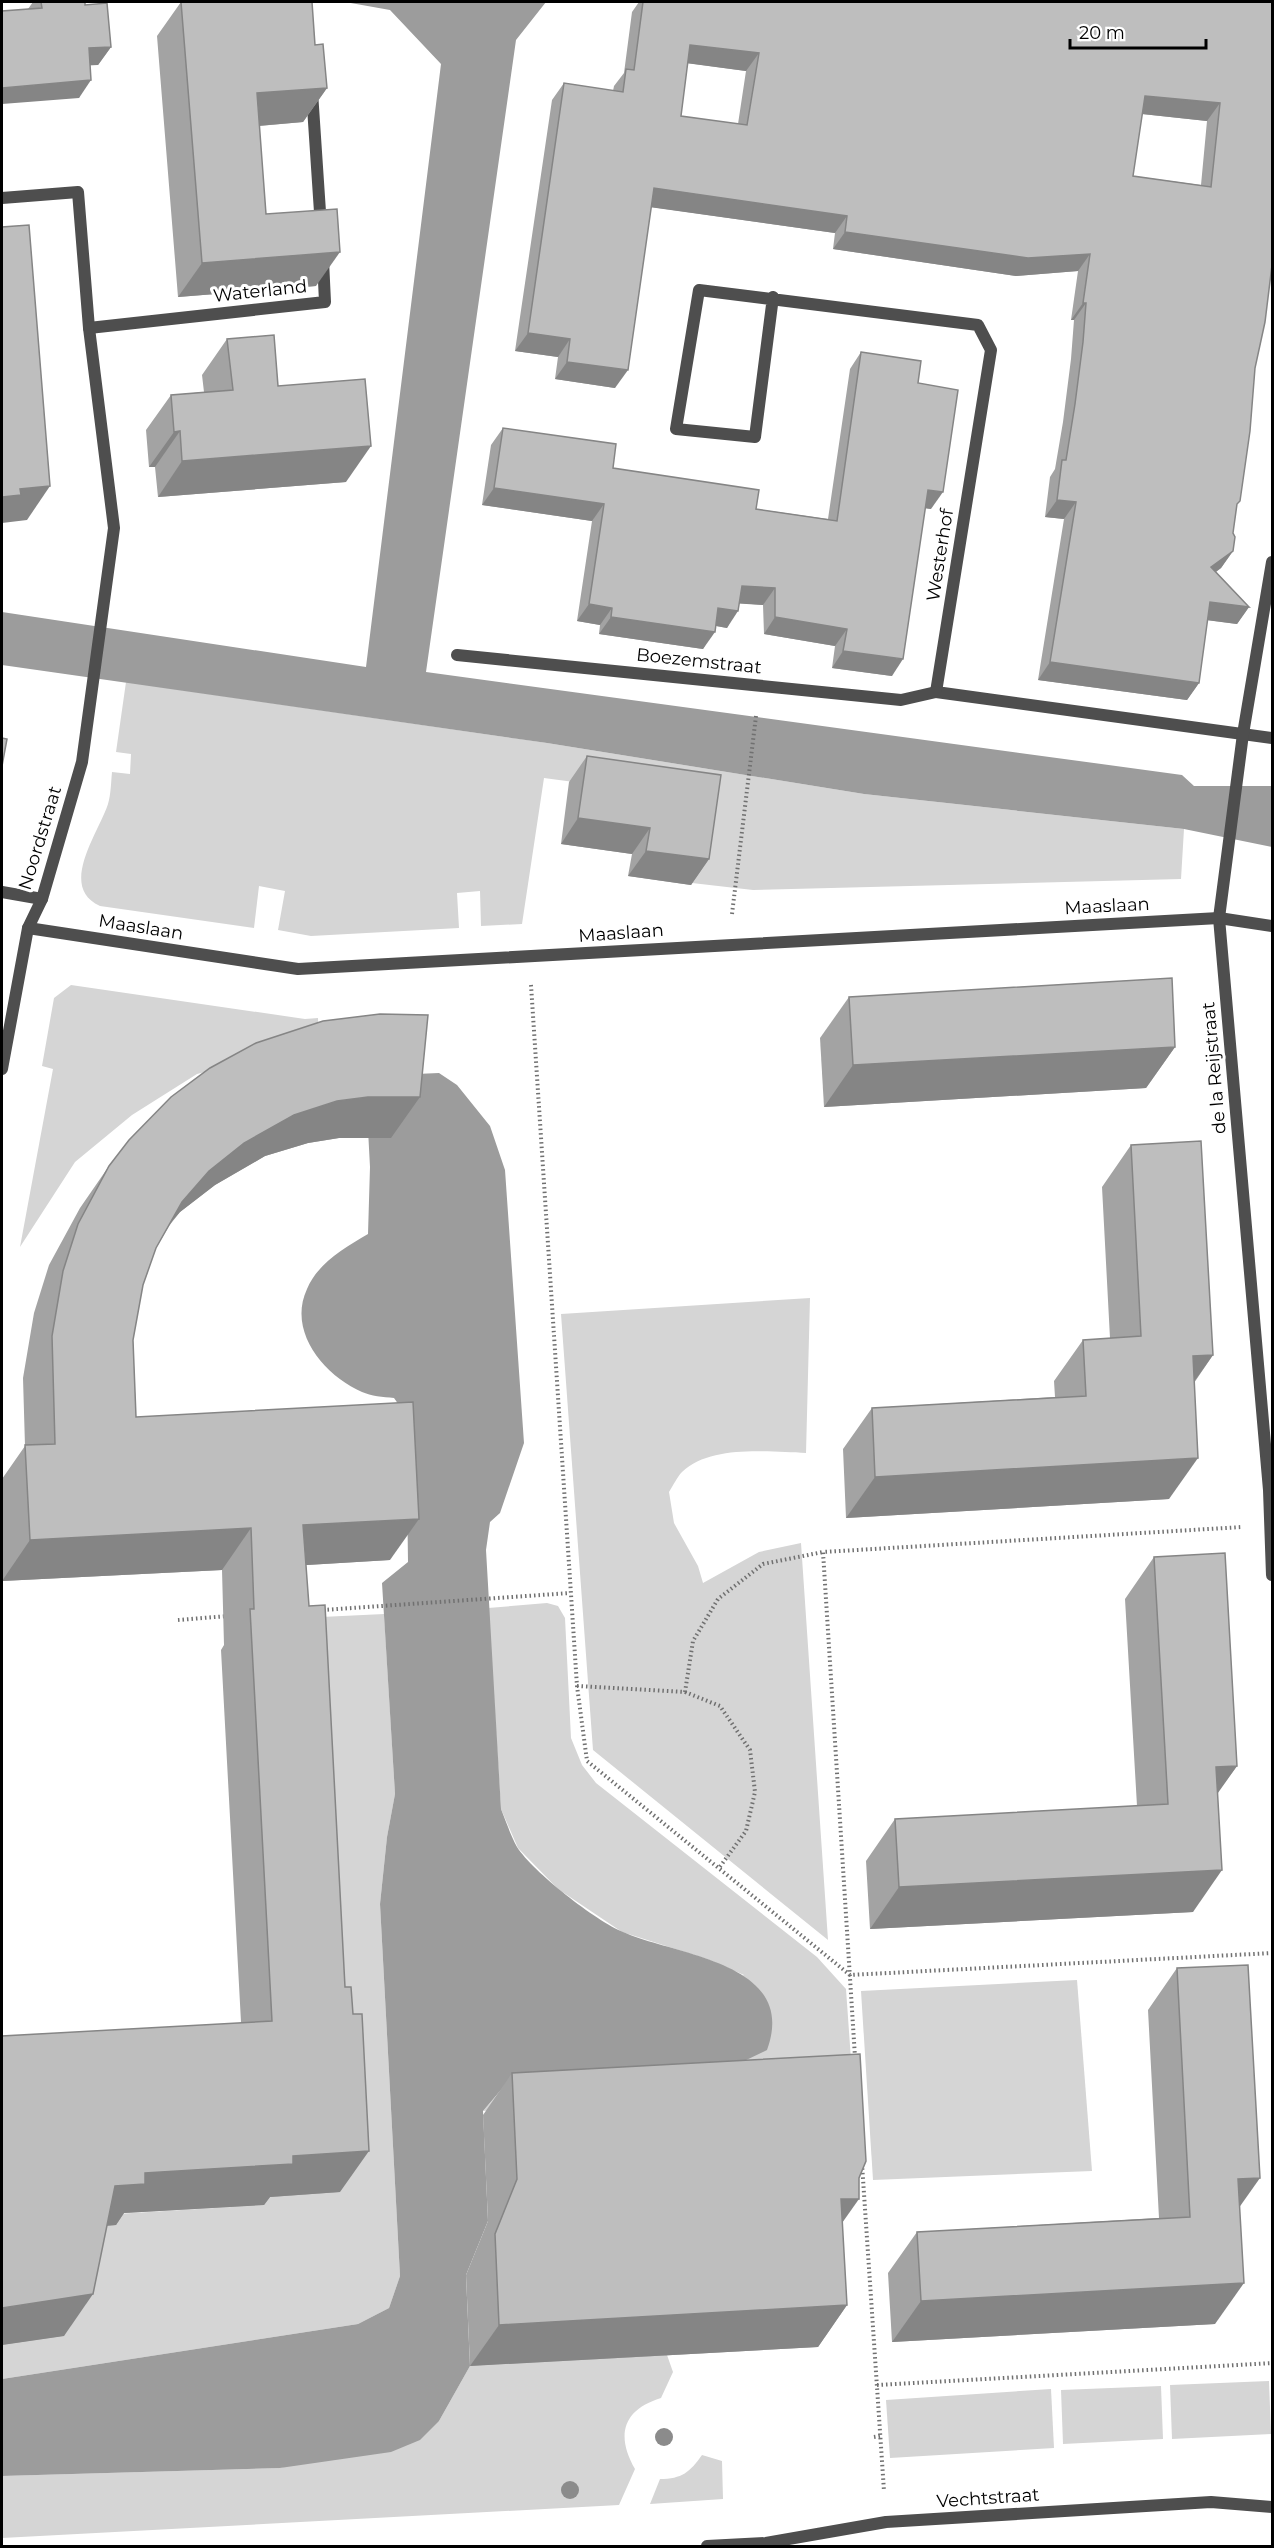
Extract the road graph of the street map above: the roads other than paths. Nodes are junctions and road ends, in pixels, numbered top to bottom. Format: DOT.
graph roads {
  1 [pos="312,84"];
  2 [pos="2,198"];
  3 [pos="773,297"];
  4 [pos="89,328"];
  5 [pos="1272,562"];
  6 [pos="457,655"];
  7 [pos="936,692"];
  8 [pos="1243,734"];
  9 [pos="1272,738"];
  10 [pos="2,892"];
  11 [pos="42,899"];
  12 [pos="1219,918"];
  13 [pos="1272,926"];
  14 [pos="28,928"];
  15 [pos="2,1069"];
  16 [pos="1270,1489"];
  17 [pos="1272,1575"];
  18 [pos="1272,2507"];
  19 [pos="707,2547"];
  1 -- 4 [label="street, Waterland"];
  2 -- 4 [label="street"];
  3 -- 3 [label="street, Westerhof"];
  3 -- 7 [label="street, Westerhof"];
  4 -- 11 [label="street, Noordstraat"];
  5 -- 8 [label="street, de la Reijstraat"];
  6 -- 7 [label="street, Boezemstraat"];
  7 -- 8 [label="street"];
  8 -- 9 [label="street"];
  8 -- 12 [label="street, de la Reijstraat"];
  10 -- 11 [label="street"];
  11 -- 14 [label="street, Noordstraat"];
  12 -- 13 [label="street, Maaslaan"];
  12 -- 14 [label="street, Maaslaan"];
  12 -- 16 [label="street, de la Reijstraat"];
  14 -- 15 [label="street, Noordstraat"];
  16 -- 17 [label="street, de la Reijstraat"];
  18 -- 19 [label="street, Vechtstraat"];
}
